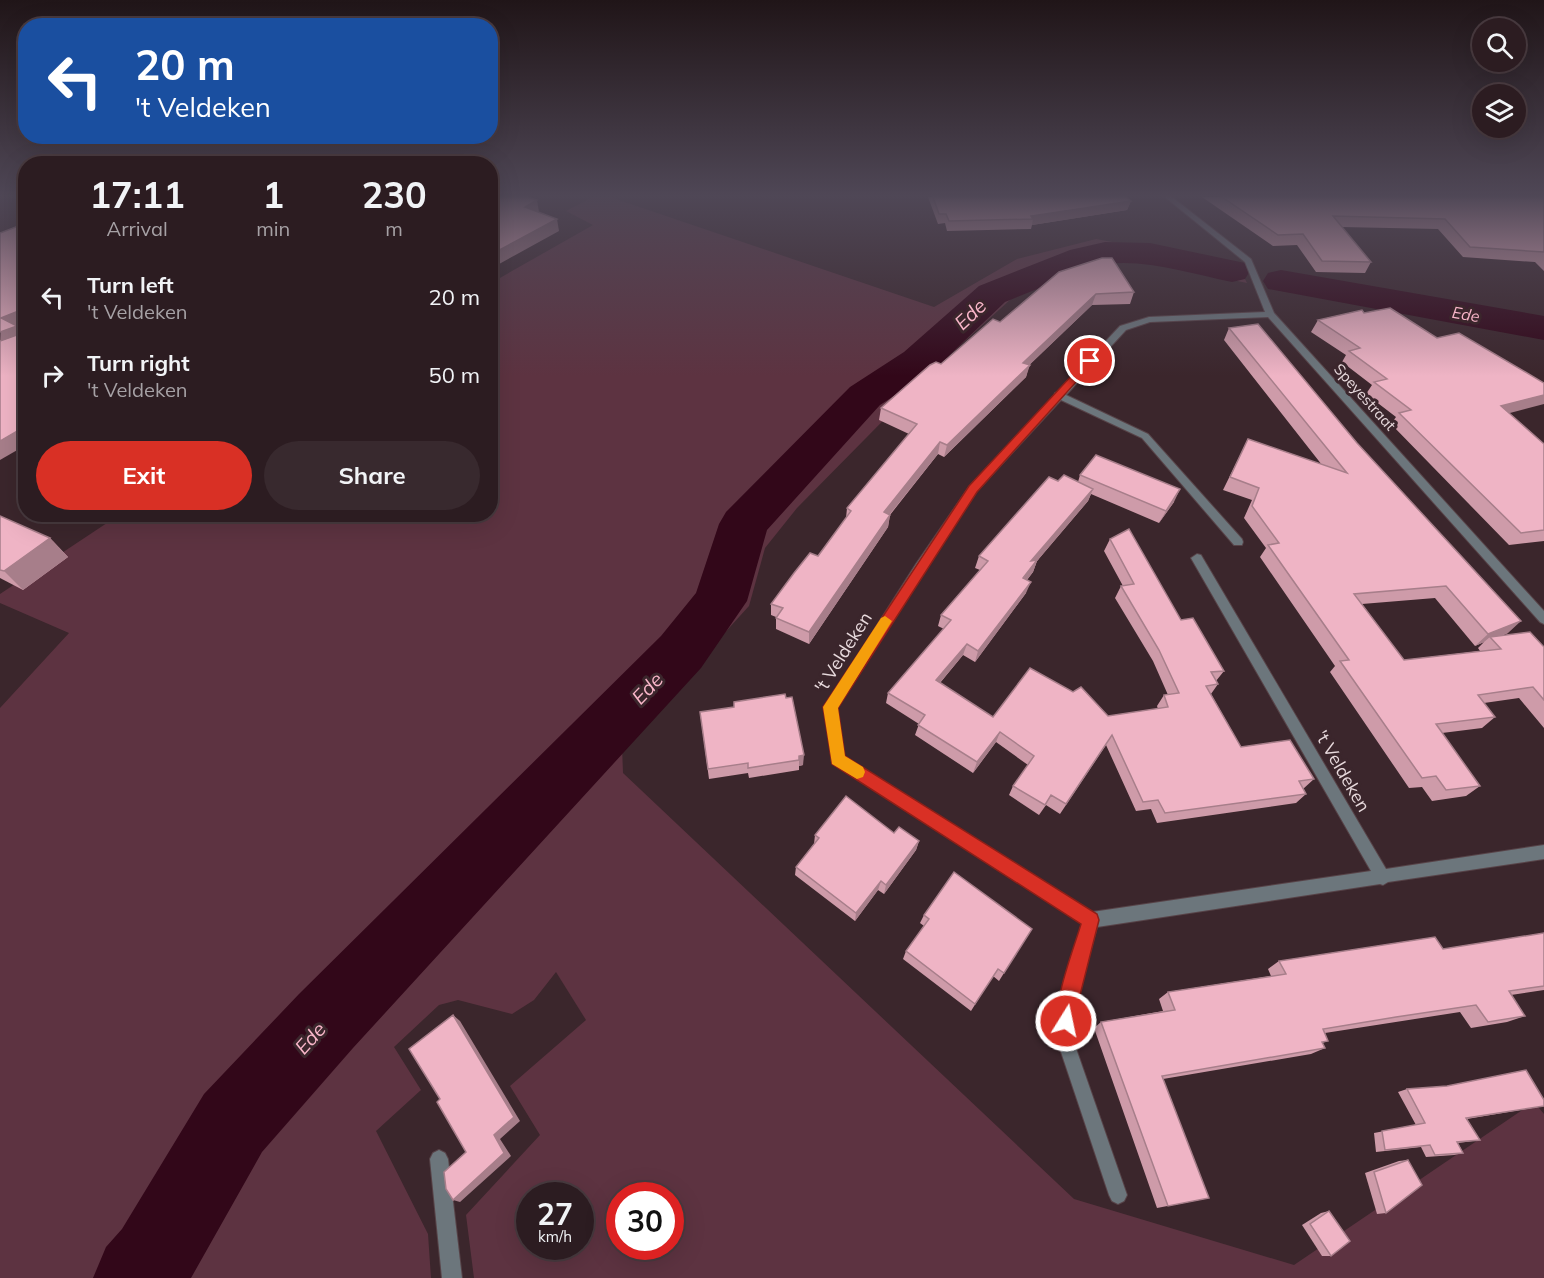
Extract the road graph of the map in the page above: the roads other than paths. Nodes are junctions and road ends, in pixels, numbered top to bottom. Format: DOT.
graph roads {
  1 [pos="1243,257"];
  2 [pos="1270,314"];
  3 [pos="1058,395"];
  4 [pos="1238,542"];
  5 [pos="1197,558"];
  6 [pos="1544,619"];
  7 [pos="1544,852"];
  8 [pos="1383,878"];
  9 [pos="1090,920"];
  10 [pos="439,1159"];
  11 [pos="1118,1195"];
  12 [pos="452,1278"];
  1 -- 2 [label="street, Speyestraat"];
  2 -- 3 [label="street, 't Veldeken"];
  2 -- 6 [label="street, Speyestraat"];
  3 -- 4 [label="street"];
  3 -- 9 [label="street, 't Veldeken"];
  5 -- 8 [label="street, 't Veldeken"];
  7 -- 8 [label="street"];
  8 -- 9 [label="street"];
  9 -- 11 [label="street"];
  10 -- 12 [label="street"];
}
